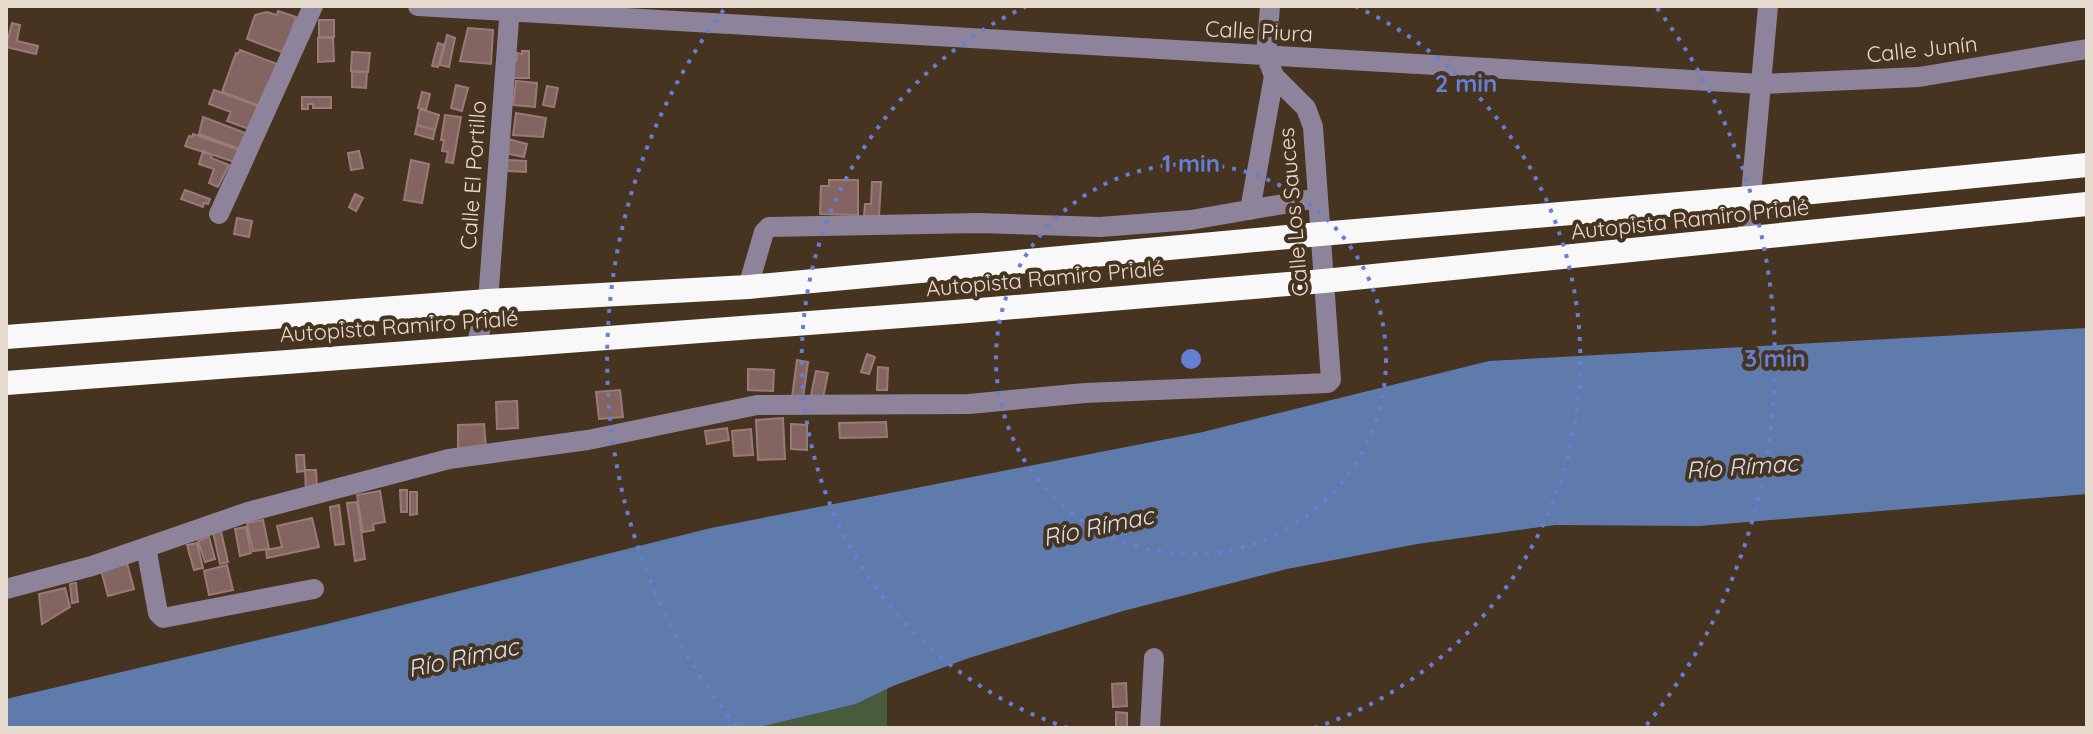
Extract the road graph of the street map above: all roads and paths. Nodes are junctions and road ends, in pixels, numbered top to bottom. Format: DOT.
graph roads {
  1 [pos="313,6"];
  2 [pos="418,6"];
  3 [pos="1270,6"];
  4 [pos="1768,6"];
  5 [pos="509,9"];
  6 [pos="2087,49"];
  7 [pos="1266,55"];
  8 [pos="1274,76"];
  9 [pos="1761,84"];
  10 [pos="2087,165"];
  11 [pos="1318,198"];
  12 [pos="1751,198"];
  13 [pos="2087,204"];
  14 [pos="1250,210"];
  15 [pos="219,214"];
  16 [pos="1320,234"];
  17 [pos="1747,239"];
  18 [pos="1324,281"];
  19 [pos="748,287"];
  20 [pos="488,301"];
  21 [pos="6,337"];
  22 [pos="476,346"];
  23 [pos="6,383"];
  24 [pos="146,547"];
  25 [pos="6,589"];
  26 [pos="314,589"];
  27 [pos="1154,658"];
  28 [pos="1150,728"];
  1 -- 15 [label="street"];
  2 -- 5 [label="street, Calle Piura"];
  3 -- 7 [label="street, Calle Los Sauces"];
  4 -- 9 [label="street"];
  5 -- 7 [label="street, Calle Piura"];
  5 -- 20 [label="street, Calle El Portillo"];
  6 -- 9 [label="street, Calle Junín"];
  7 -- 8 [label="street, Calle Los Sauces"];
  7 -- 9 [label="street, Calle Piura"];
  8 -- 11 [label="street, Calle Los Sauces"];
  8 -- 14 [label="street"];
  9 -- 12 [label="street"];
  10 -- 12 [label="highway, Autopista Ramiro Prialé"];
  11 -- 14 [label="street"];
  11 -- 16 [label="street, Calle Los Sauces"];
  12 -- 16 [label="highway, Autopista Ramiro Prialé"];
  12 -- 17 [label="street"];
  13 -- 17 [label="highway, Autopista Ramiro Prialé"];
  14 -- 19 [label="street"];
  16 -- 18 [label="street, Calle Los Sauces"];
  16 -- 19 [label="highway, Autopista Ramiro Prialé"];
  17 -- 18 [label="highway, Autopista Ramiro Prialé"];
  18 -- 22 [label="highway, Autopista Ramiro Prialé"];
  18 -- 24 [label="street, Calle Los Sauces"];
  19 -- 20 [label="highway, Autopista Ramiro Prialé"];
  20 -- 21 [label="highway, Autopista Ramiro Prialé"];
  20 -- 22 [label="street, Calle El Portillo"];
  22 -- 23 [label="highway, Autopista Ramiro Prialé"];
  24 -- 25 [label="street"];
  24 -- 26 [label="street"];
  27 -- 28 [label="street"];
}
